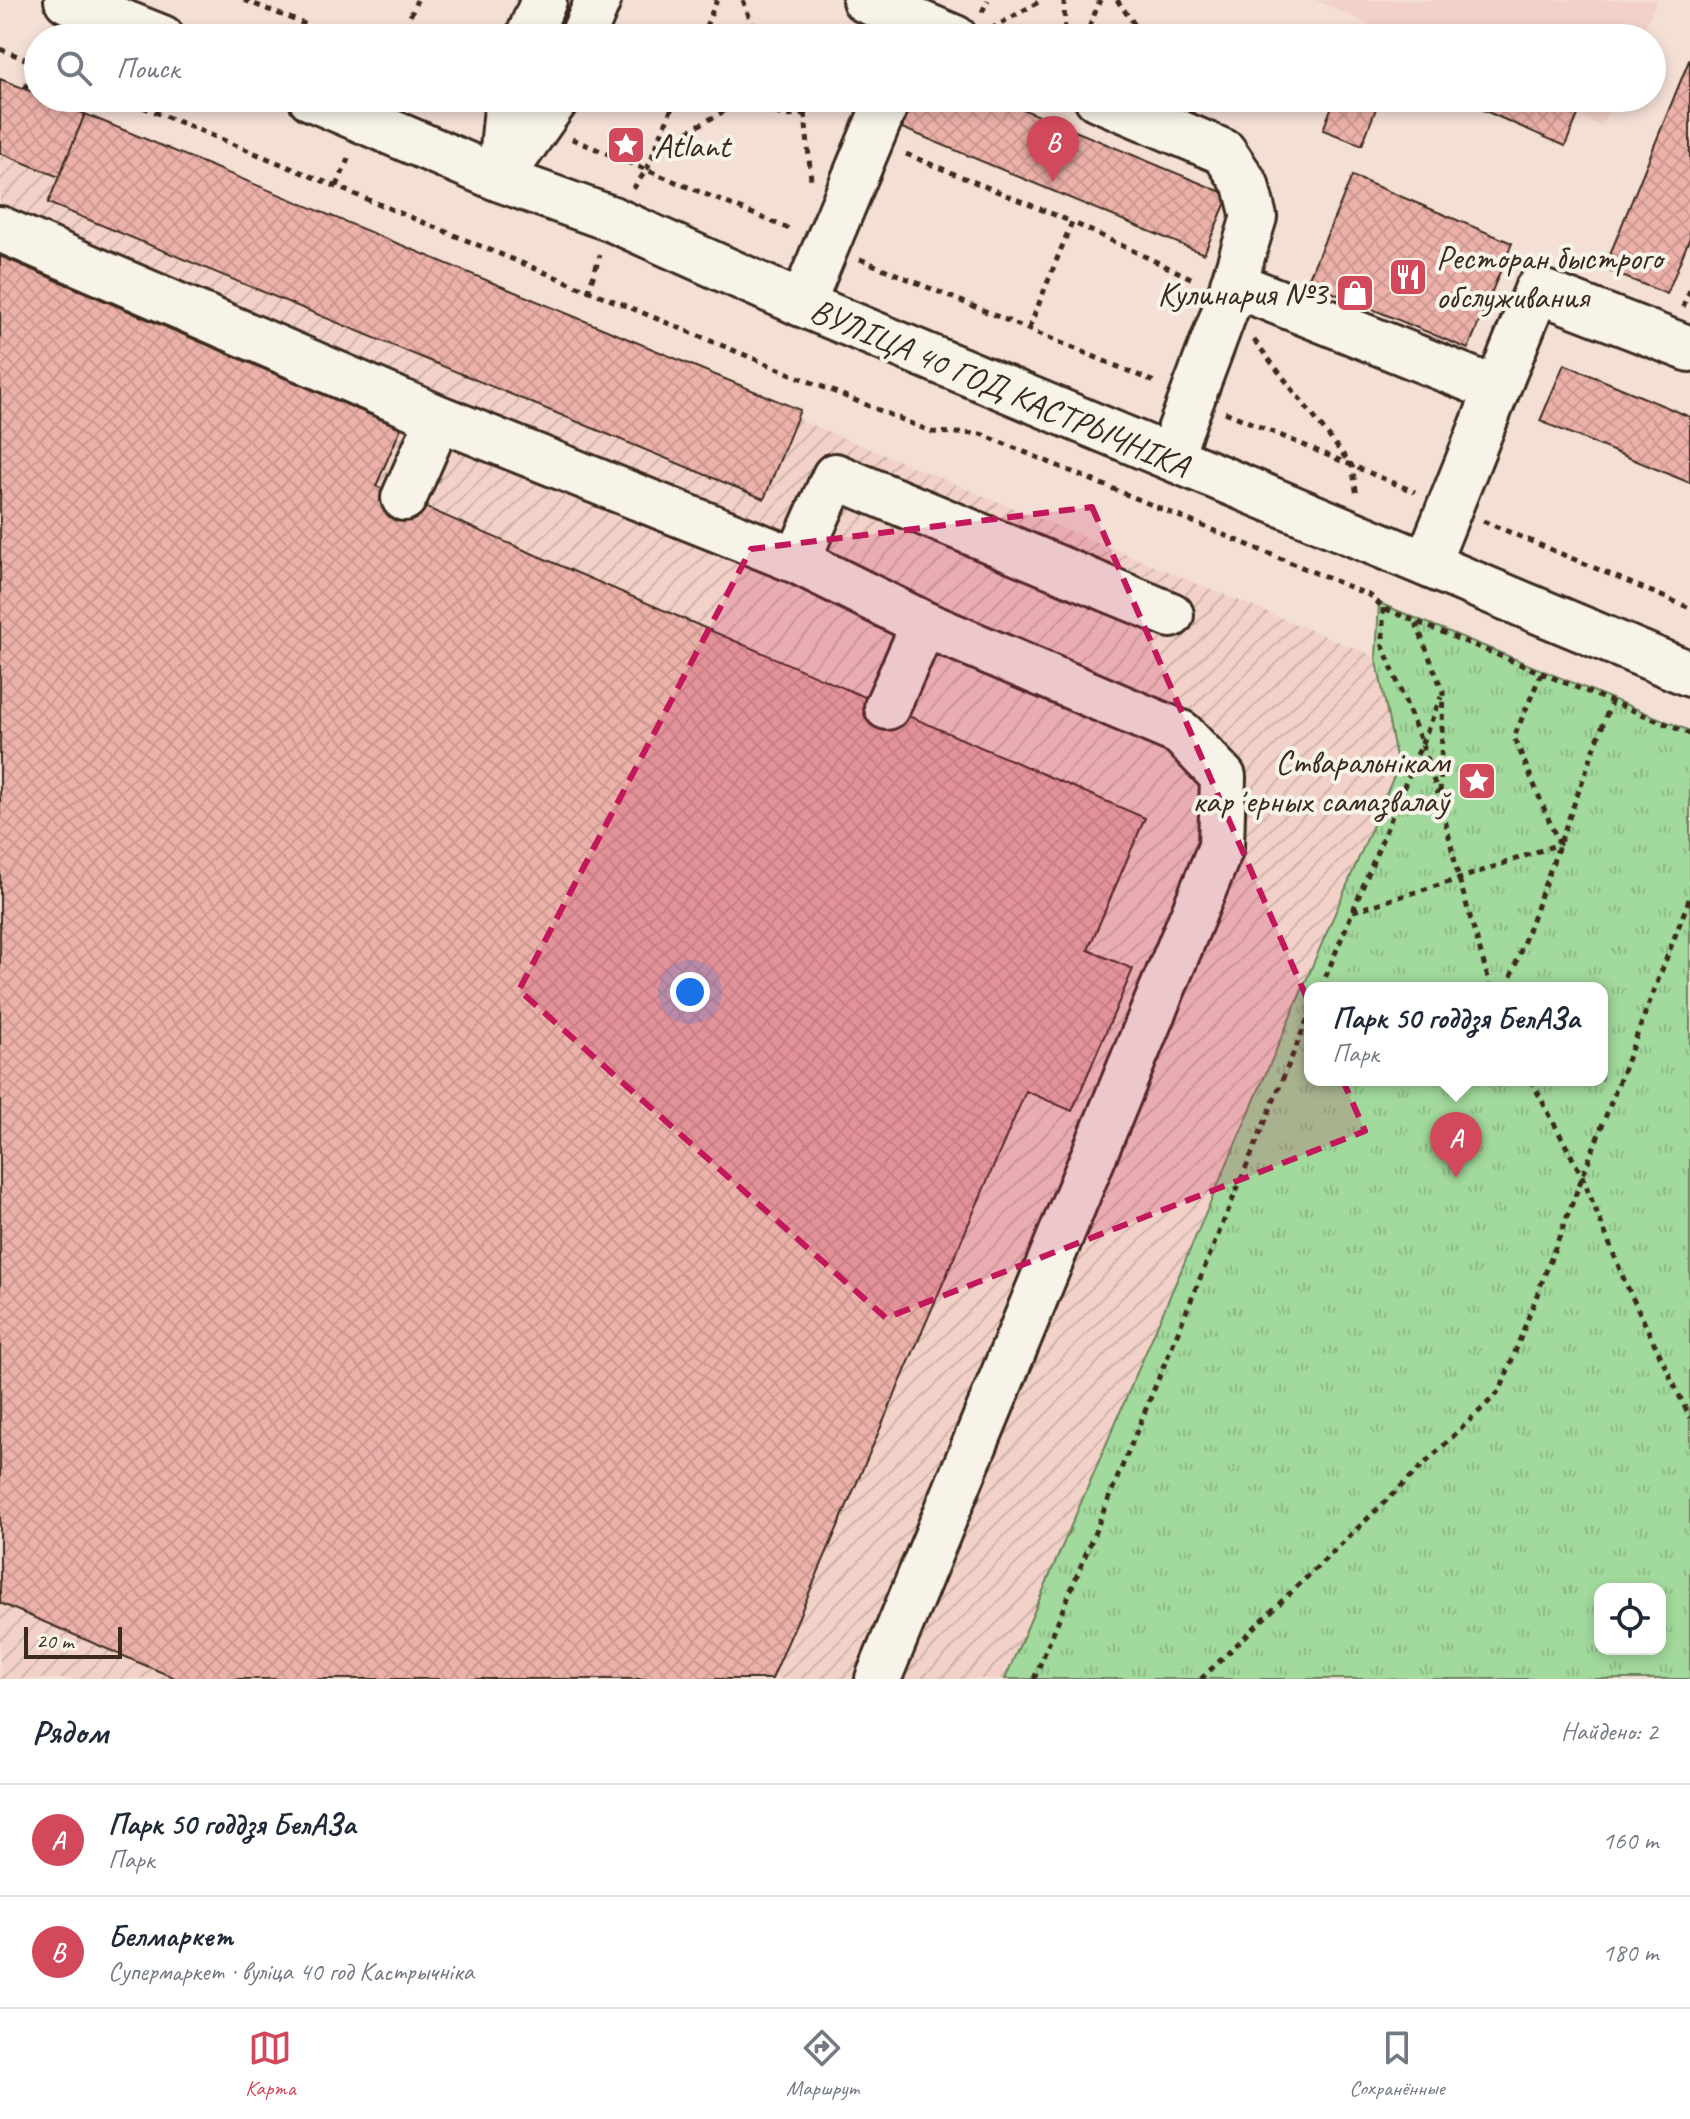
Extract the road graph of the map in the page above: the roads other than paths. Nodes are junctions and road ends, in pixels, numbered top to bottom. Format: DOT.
graph roads {
  1 [pos="67,0"];
  2 [pos="544,0"];
  3 [pos="598,0"];
  4 [pos="127,24"];
  5 [pos="534,24"];
  6 [pos="588,24"];
  7 [pos="344,112"];
  8 [pos="507,112"];
  9 [pos="547,112"];
  10 [pos="882,112"];
  11 [pos="1130,112"];
  12 [pos="500,179"];
  13 [pos="0,229"];
  14 [pos="1230,295"];
  15 [pos="802,304"];
  16 [pos="1690,349"];
  17 [pos="1497,390"];
  18 [pos="439,418"];
  19 [pos="1170,457"];
  20 [pos="404,498"];
  21 [pos="797,561"];
  22 [pos="1427,564"];
  23 [pos="1171,615"];
  24 [pos="924,624"];
  25 [pos="1690,674"];
  26 [pos="887,707"];
  27 [pos="878,1679"];
  1 -- 4 [label="main road"];
  2 -- 5 [label="main road"];
  3 -- 6 [label="main road"];
  7 -- 12 [label="main road, ВУЛІЦА 40 ГОД КАСТРЫЧНІКА"];
  8 -- 12 [label="main road"];
  9 -- 12 [label="main road"];
  10 -- 15 [label="main road"];
  11 -- 14 [label="main road"];
  12 -- 15 [label="main road, ВУЛІЦА 40 ГОД КАСТРЫЧНІКА"];
  13 -- 18 [label="main road"];
  14 -- 17 [label="main road"];
  14 -- 19 [label="main road"];
  15 -- 19 [label="main road, ВУЛІЦА 40 ГОД КАСТРЫЧНІКА"];
  16 -- 17 [label="main road"];
  17 -- 22 [label="main road"];
  18 -- 20 [label="main road"];
  18 -- 21 [label="main road"];
  19 -- 22 [label="main road, ВУЛІЦА 40 ГОД КАСТРЫЧНІКА"];
  21 -- 23 [label="main road"];
  21 -- 24 [label="main road"];
  22 -- 25 [label="main road, ВУЛІЦА 40 ГОД КАСТРЫЧНІКА"];
  24 -- 26 [label="main road"];
  24 -- 27 [label="main road"];
}
